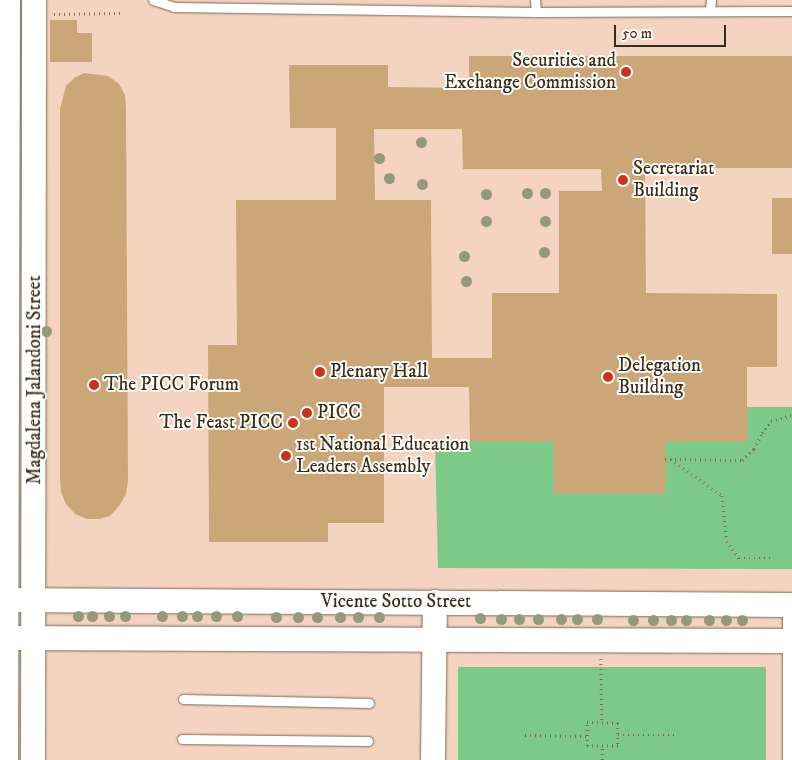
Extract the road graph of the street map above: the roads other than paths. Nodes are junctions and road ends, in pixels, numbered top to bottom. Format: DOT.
graph roads {
  1 [pos="8,0"];
  2 [pos="153,0"];
  3 [pos="536,0"];
  4 [pos="711,0"];
  5 [pos="34,7"];
  6 [pos="710,11"];
  7 [pos="792,11"];
  8 [pos="536,12"];
  9 [pos="7,464"];
  10 [pos="34,464"];
  11 [pos="3,600"];
  12 [pos="35,600"];
  13 [pos="435,602"];
  14 [pos="791,605"];
  15 [pos="4,638"];
  16 [pos="34,638"];
  17 [pos="434,641"];
  18 [pos="791,641"];
  19 [pos="183,699"];
  20 [pos="369,704"];
  21 [pos="182,738"];
  22 [pos="368,741"];
  23 [pos="6,760"];
  24 [pos="33,760"];
  25 [pos="432,760"];
  26 [pos="791,760"];
  1 -- 9 [label="street, Magdalena Jalandoni Street"];
  2 -- 8 [label="lane"];
  3 -- 8 [label="lane"];
  4 -- 6 [label="lane"];
  5 -- 10 [label="street, Magdalena Jalandoni Street"];
  6 -- 7 [label="lane"];
  6 -- 8 [label="lane"];
  9 -- 10 [label="street"];
  9 -- 11 [label="street, Magdalena Jalandoni Street"];
  10 -- 12 [label="street, Magdalena Jalandoni Street"];
  11 -- 12 [label="street, Vicente Sotto Street"];
  11 -- 15 [label="street, Magdalena Jalandoni Street"];
  12 -- 13 [label="street, Vicente Sotto Street"];
  12 -- 16 [label="street, Magdalena Jalandoni Street"];
  13 -- 14 [label="street, Vicente Sotto Street"];
  13 -- 17 [label="street"];
  14 -- 18 [label="street"];
  15 -- 16 [label="street, Vicente Sotto Street"];
  15 -- 23 [label="street, Magdalena Jalandoni Street"];
  16 -- 17 [label="street, Vicente Sotto Street"];
  16 -- 24 [label="street, Magdalena Jalandoni Street"];
  17 -- 18 [label="street, Vicente Sotto Street"];
  17 -- 25 [label="street"];
  18 -- 26 [label="street"];
  19 -- 20 [label="lane"];
  21 -- 22 [label="lane"];
}
